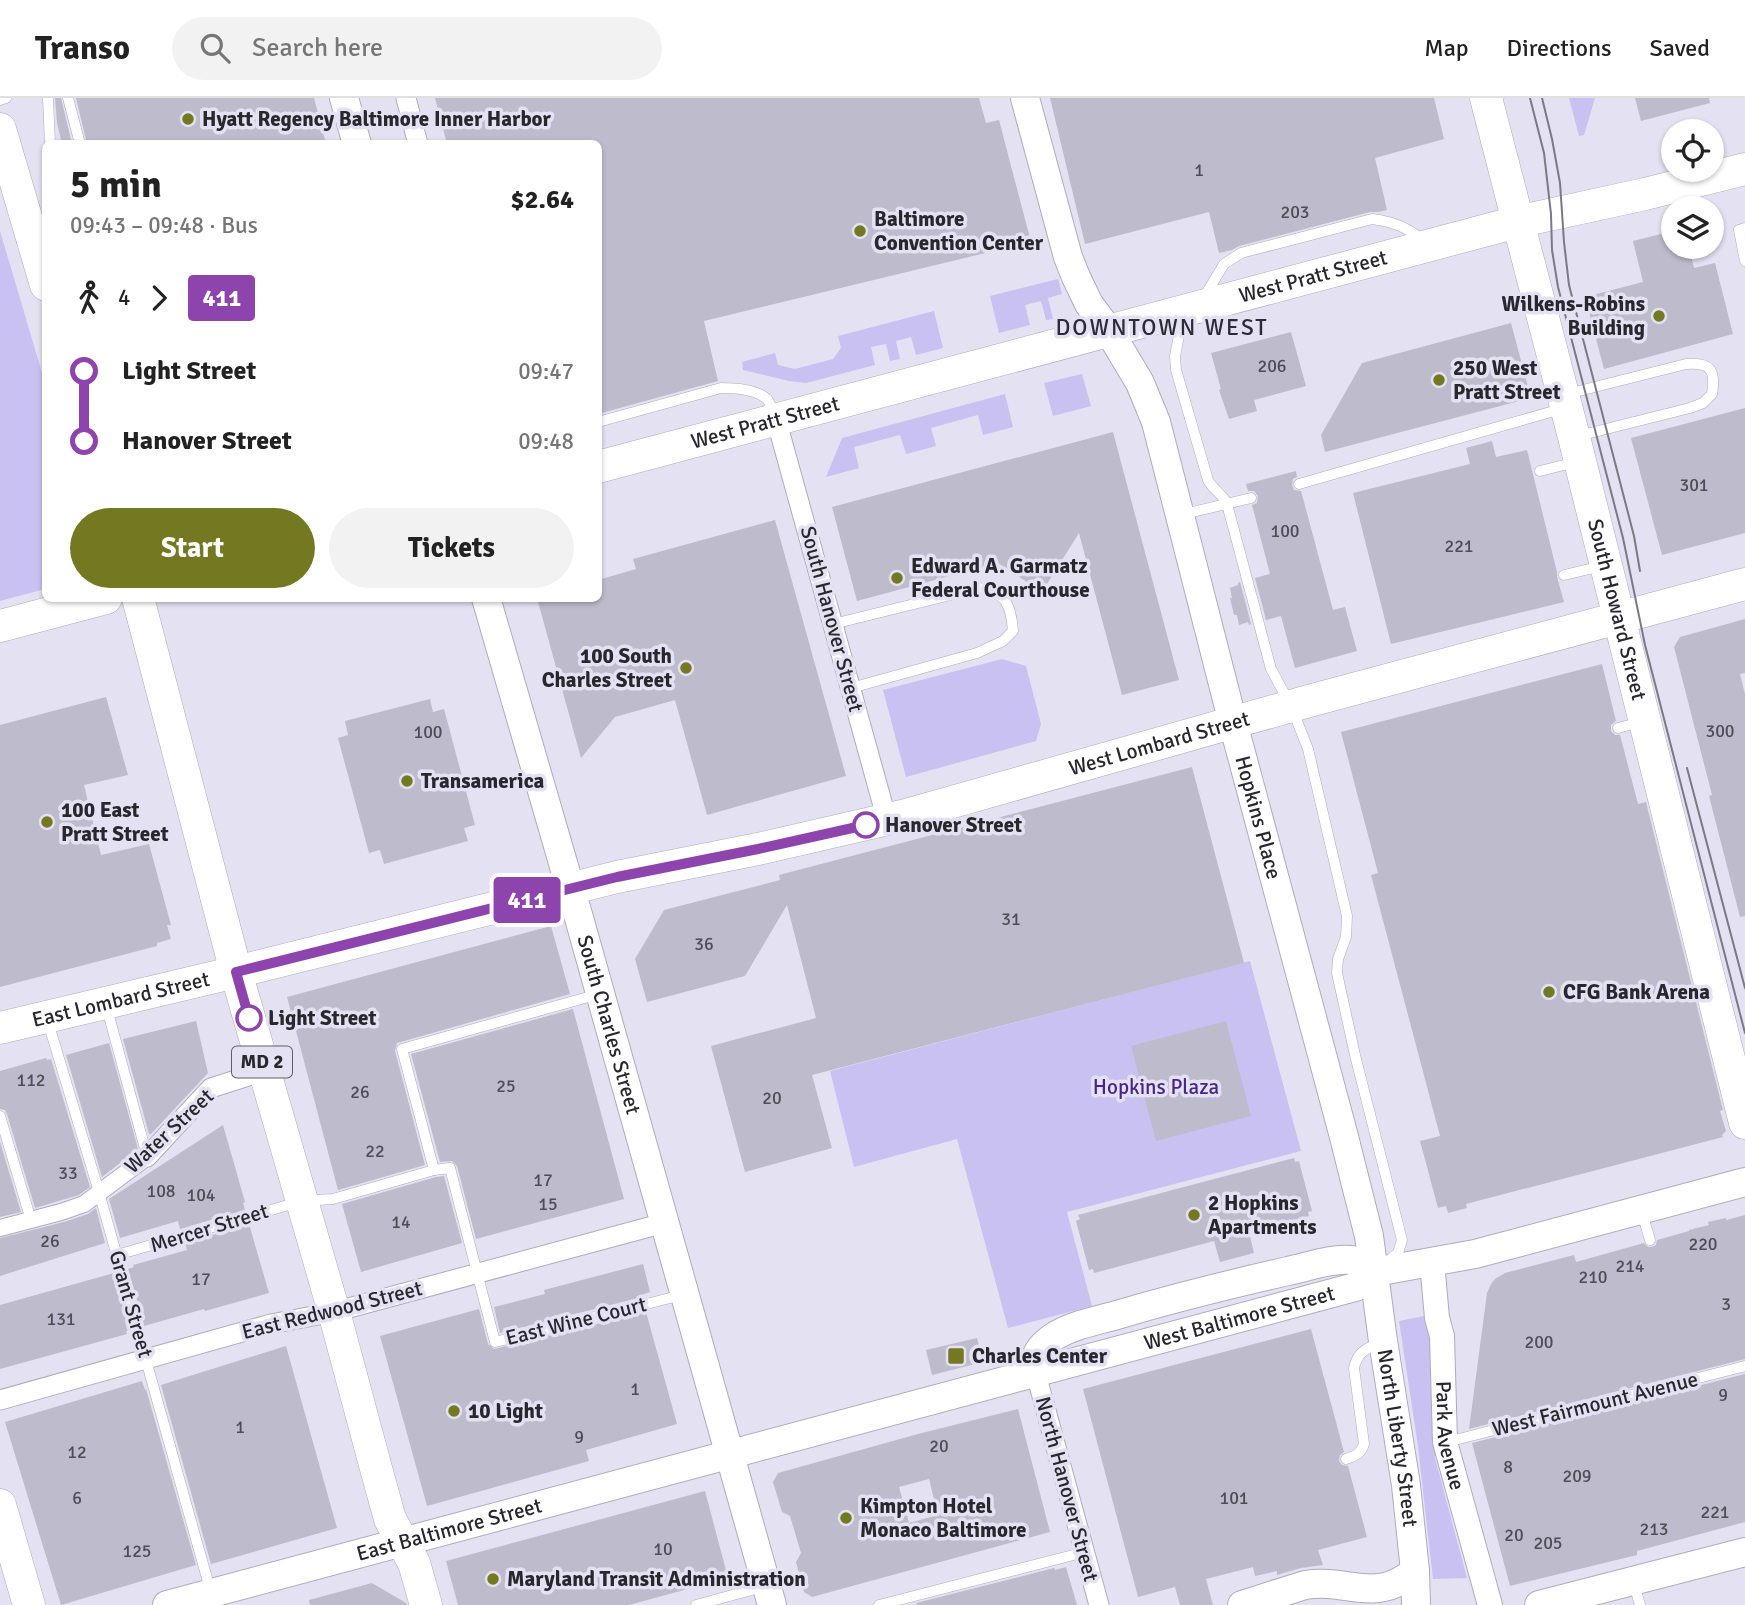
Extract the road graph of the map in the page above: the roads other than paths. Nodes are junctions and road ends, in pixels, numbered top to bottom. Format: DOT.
graph roads {
  1 [pos="6,98"];
  2 [pos="48,98"];
  3 [pos="68,98"];
  4 [pos="344,98"];
  5 [pos="406,98"];
  6 [pos="1025,98"];
  7 [pos="1486,98"];
  8 [pos="0,100"];
  9 [pos="0,129"];
  10 [pos="50,140"];
  11 [pos="79,140"];
  12 [pos="356,140"];
  13 [pos="417,140"];
  14 [pos="1745,169"];
  15 [pos="1517,222"];
  16 [pos="1745,228"];
  17 [pos="42,259"];
  18 [pos="1745,261"];
  19 [pos="1191,309"];
  20 [pos="1109,331"];
  21 [pos="776,419"];
  22 [pos="602,421"];
  23 [pos="1571,425"];
  24 [pos="602,466"];
  25 [pos="1540,471"];
  26 [pos="1299,484"];
  27 [pos="1251,498"];
  28 [pos="1227,503"];
  29 [pos="1180,516"];
  30 [pos="1606,565"];
  31 [pos="1564,575"];
  32 [pos="1745,584"];
  33 [pos="91,602"];
  34 [pos="139,602"];
  35 [pos="487,602"];
  36 [pos="1619,618"];
  37 [pos="833,624"];
  38 [pos="0,626"];
  39 [pos="851,688"];
  40 [pos="1291,706"];
  41 [pos="1233,723"];
  42 [pos="887,820"];
  43 [pos="569,890"];
  44 [pos="236,972"];
  45 [pos="599,994"];
  46 [pos="106,1003"];
  47 [pos="47,1017"];
  48 [pos="0,1028"];
  49 [pos="264,1071"];
  50 [pos="0,1116"];
  51 [pos="1745,1123"];
  52 [pos="147,1157"];
  53 [pos="434,1170"];
  54 [pos="1745,1182"];
  55 [pos="99,1192"];
  56 [pos="302,1201"];
  57 [pos="1641,1209"];
  58 [pos="31,1220"];
  59 [pos="664,1223"];
  60 [pos="0,1228"];
  61 [pos="1650,1240"];
  62 [pos="117,1255"];
  63 [pos="1432,1262"];
  64 [pos="1375,1272"];
  65 [pos="478,1273"];
  66 [pos="684,1294"];
  67 [pos="334,1312"];
  68 [pos="1383,1341"];
  69 [pos="146,1359"];
  70 [pos="1745,1366"];
  71 [pos="1036,1374"];
  72 [pos="0,1400"];
  73 [pos="1445,1442"];
  74 [pos="730,1453"];
  75 [pos="1346,1459"];
  76 [pos="0,1505"];
  77 [pos="402,1541"];
  78 [pos="1085,1552"];
  79 [pos="1745,1552"];
  80 [pos="1415,1571"];
  81 [pos="211,1593"];
  82 [pos="1636,1593"];
  83 [pos="769,1596"];
  84 [pos="29,1605"];
  85 [pos="167,1605"];
  86 [pos="426,1605"];
  87 [pos="696,1605"];
  88 [pos="879,1605"];
  89 [pos="1099,1605"];
  90 [pos="1242,1605"];
  91 [pos="1416,1605"];
  92 [pos="1490,1605"];
  93 [pos="1539,1605"];
  1 -- 8 [label="lane"];
  2 -- 10 [label="lane"];
  3 -- 11 [label="lane"];
  4 -- 12 [label="main road"];
  5 -- 13 [label="street"];
  6 -- 20 [label="main road, Hopkins Place"];
  7 -- 15 [label="main road, South Howard Street"];
  9 -- 17 [label="main road"];
  14 -- 15 [label="main road, West Pratt Street"];
  15 -- 19 [label="main road, West Pratt Street"];
  15 -- 23 [label="main road, South Howard Street"];
  16 -- 18 [label="lane"];
  19 -- 20 [label="main road, West Pratt Street"];
  19 -- 28 [label="lane"];
  20 -- 21 [label="main road, West Pratt Street"];
  20 -- 29 [label="main road, Hopkins Place"];
  21 -- 22 [label="lane"];
  21 -- 24 [label="main road, West Pratt Street"];
  21 -- 37 [label="street, South Hanover Street"];
  23 -- 23 [label="lane"];
  23 -- 25 [label="lane"];
  23 -- 26 [label="lane"];
  23 -- 30 [label="main road, South Howard Street"];
  27 -- 28 [label="lane"];
  28 -- 29 [label="lane"];
  28 -- 40 [label="lane"];
  29 -- 41 [label="main road, Hopkins Place"];
  30 -- 31 [label="lane"];
  30 -- 36 [label="main road, South Howard Street"];
  32 -- 36 [label="main road, West Lombard Street"];
  33 -- 38 [label="main road"];
  34 -- 44 [label="main road, MD 2"];
  35 -- 43 [label="main road, South Charles Street"];
  36 -- 40 [label="main road, West Lombard Street"];
  36 -- 51 [label="main road, South Howard Street"];
  37 -- 39 [label="street, South Hanover Street"];
  37 -- 39 [label="lane"];
  39 -- 42 [label="street, South Hanover Street"];
  40 -- 41 [label="main road, West Lombard Street"];
  40 -- 64 [label="lane"];
  41 -- 42 [label="main road, West Lombard Street"];
  41 -- 64 [label="main road, Hopkins Place"];
  42 -- 43 [label="main road, West Lombard Street"];
  43 -- 44 [label="main road, East Lombard Street"];
  43 -- 45 [label="main road, South Charles Street"];
  44 -- 46 [label="main road, East Lombard Street"];
  44 -- 49 [label="main road, MD 2"];
  45 -- 53 [label="lane"];
  45 -- 59 [label="main road, South Charles Street"];
  46 -- 47 [label="main road, East Lombard Street"];
  46 -- 52 [label="lane"];
  47 -- 48 [label="main road, East Lombard Street"];
  47 -- 55 [label="lane, Grant Street"];
  49 -- 52 [label="street, Water Street"];
  49 -- 56 [label="main road, MD 2"];
  50 -- 58 [label="lane"];
  52 -- 55 [label="street, Water Street"];
  53 -- 56 [label="lane, Mercer Street"];
  53 -- 65 [label="lane"];
  54 -- 57 [label="main road, West Baltimore Street"];
  55 -- 58 [label="street, Water Street"];
  55 -- 62 [label="lane, Grant Street"];
  56 -- 62 [label="lane, Mercer Street"];
  56 -- 67 [label="main road, MD 2"];
  57 -- 61 [label="lane"];
  57 -- 63 [label="main road, West Baltimore Street"];
  58 -- 60 [label="street, Water Street"];
  59 -- 65 [label="street, East Redwood Street"];
  59 -- 66 [label="main road, South Charles Street"];
  62 -- 69 [label="lane, Grant Street"];
  63 -- 64 [label="main road, West Baltimore Street"];
  63 -- 73 [label="street, Park Avenue"];
  64 -- 68 [label="main road, North Liberty Street"];
  64 -- 71 [label="main road, West Baltimore Street"];
  65 -- 66 [label="lane, East Wine Court"];
  65 -- 67 [label="street, East Redwood Street"];
  66 -- 74 [label="main road, South Charles Street"];
  67 -- 69 [label="street, East Redwood Street"];
  67 -- 77 [label="main road, MD 2"];
  68 -- 75 [label="lane"];
  68 -- 80 [label="main road, North Liberty Street"];
  69 -- 72 [label="street, East Redwood Street"];
  69 -- 81 [label="lane, Grant Street"];
  70 -- 73 [label="lane, West Fairmount Avenue"];
  71 -- 74 [label="main road, West Baltimore Street"];
  71 -- 78 [label="street, North Hanover Street"];
  73 -- 92 [label="street, Park Avenue"];
  74 -- 77 [label="main road, East Baltimore Street"];
  74 -- 83 [label="main road, South Charles Street"];
  76 -- 84 [label="main road"];
  77 -- 81 [label="main road, East Baltimore Street"];
  77 -- 86 [label="main road, MD 2"];
  78 -- 88 [label="lane"];
  78 -- 89 [label="street, North Hanover Street"];
  79 -- 82 [label="main road"];
  80 -- 90 [label="main road"];
  80 -- 91 [label="main road, North Liberty Street"];
  81 -- 85 [label="main road, East Baltimore Street"];
  82 -- 93 [label="main road"];
  83 -- 87 [label="lane"];
}
